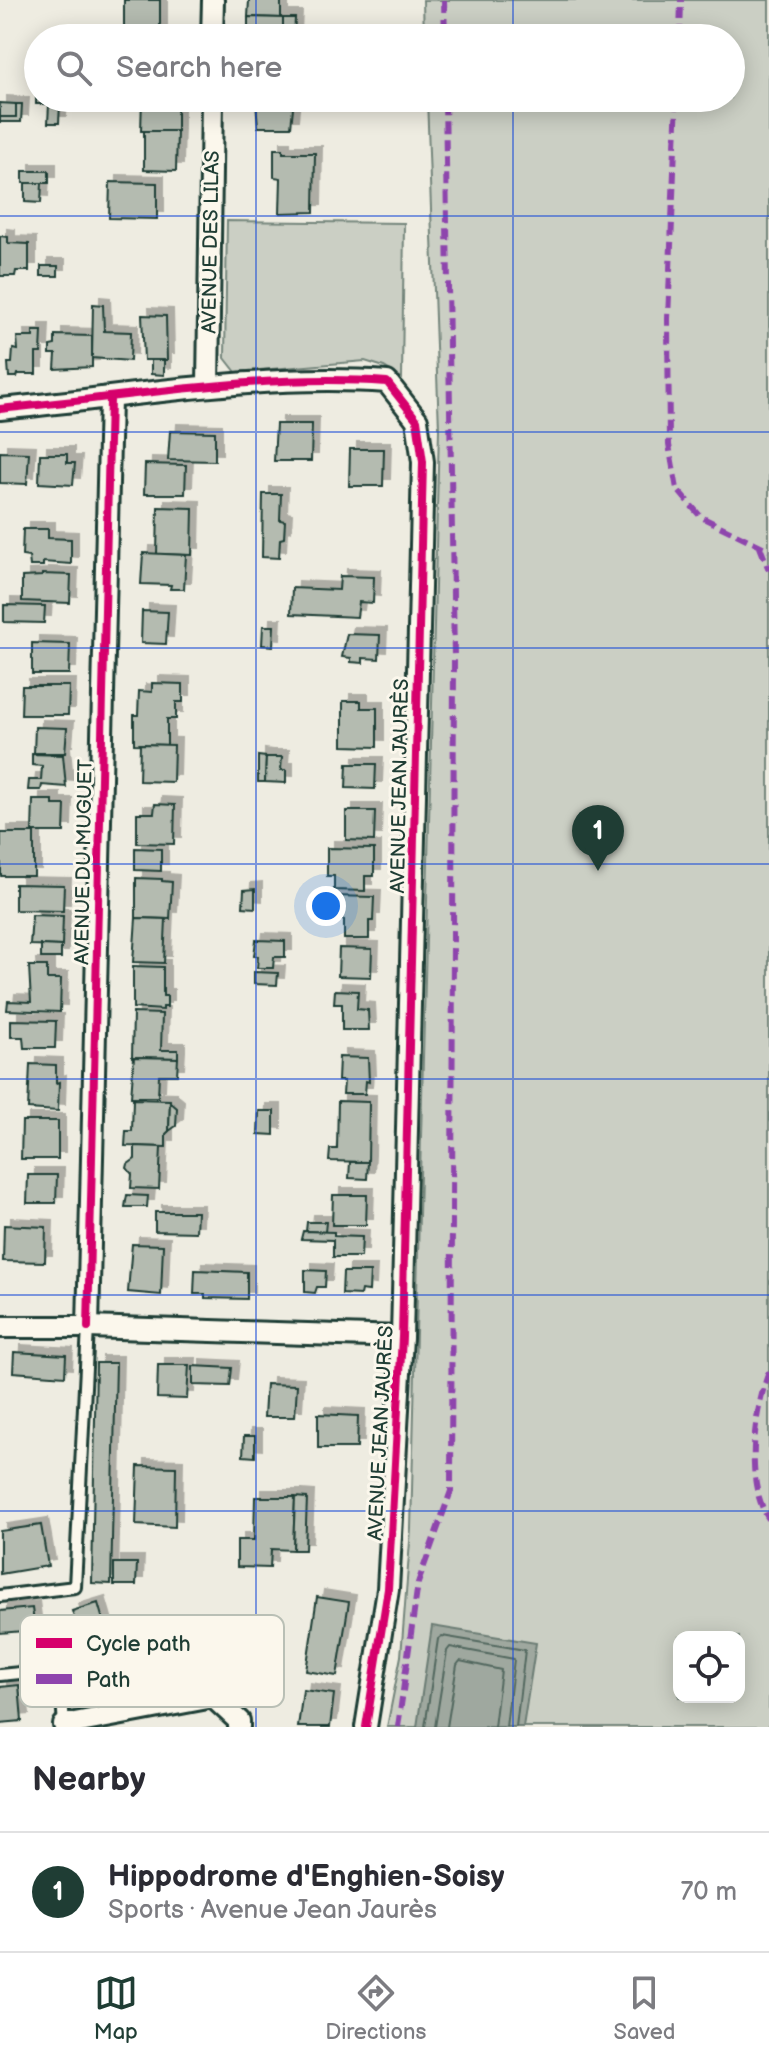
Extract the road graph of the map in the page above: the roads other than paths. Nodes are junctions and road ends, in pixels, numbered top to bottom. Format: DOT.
graph roads {
  1 [pos="213,0"];
  2 [pos="212,24"];
  3 [pos="212,112"];
  4 [pos="208,386"];
  5 [pos="110,399"];
  6 [pos="0,409"];
  7 [pos="0,1327"];
  8 [pos="88,1327"];
  9 [pos="402,1337"];
  10 [pos="0,1596"];
  11 [pos="20,1673"];
  12 [pos="0,1675"];
  13 [pos="162,1707"];
  14 [pos="224,1707"];
  15 [pos="64,1726"];
  16 [pos="239,1727"];
  17 [pos="366,1727"];
  1 -- 2 [label="street"];
  3 -- 4 [label="street, AVENUE DES LILAS"];
  4 -- 5 [label="street, AVENUE JEAN JAURÈS"];
  4 -- 9 [label="street, AVENUE JEAN JAURÈS"];
  5 -- 6 [label="street, AVENUE JEAN JAURÈS"];
  5 -- 8 [label="street, AVENUE DU MUGUET"];
  7 -- 8 [label="street"];
  8 -- 9 [label="street"];
  8 -- 10 [label="lane, AVENUE DU MUGUET"];
  9 -- 17 [label="street, AVENUE JEAN JAURÈS"];
  11 -- 12 [label="lane"];
  13 -- 15 [label="street"];
  14 -- 16 [label="street"];
}
